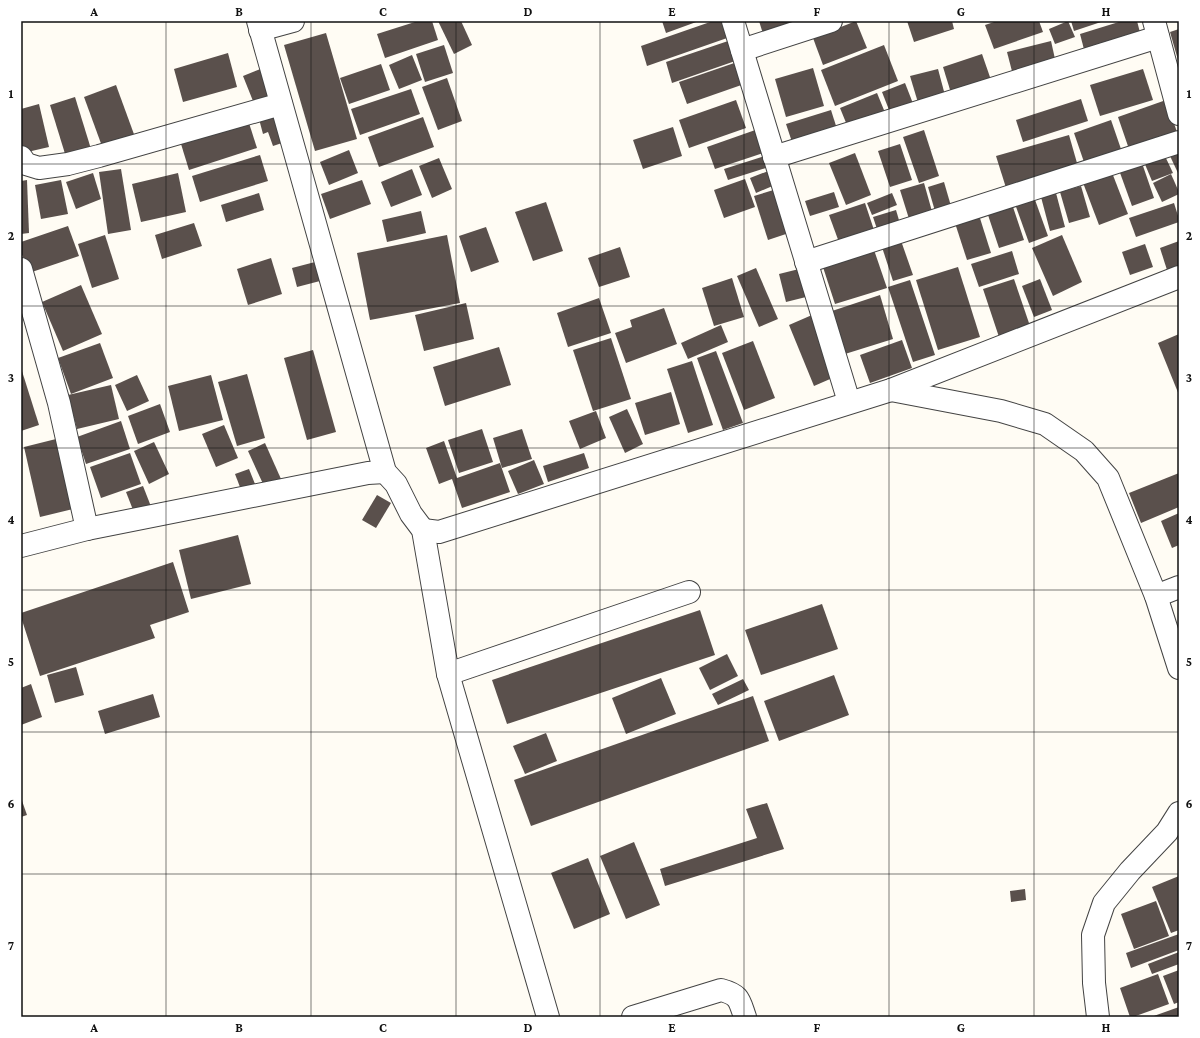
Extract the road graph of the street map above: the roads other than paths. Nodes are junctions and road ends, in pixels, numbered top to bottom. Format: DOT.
graph roads {
  1 [pos="293,21"];
  2 [pos="733,21"];
  3 [pos="831,21"];
  4 [pos="259,25"];
  5 [pos="1156,29"];
  6 [pos="742,50"];
  7 [pos="1178,103"];
  8 [pos="281,104"];
  9 [pos="1179,142"];
  10 [pos="21,157"];
  11 [pos="774,157"];
  12 [pos="806,262"];
  13 [pos="21,269"];
  14 [pos="1179,277"];
  15 [pos="891,390"];
  16 [pos="849,402"];
  17 [pos="385,472"];
  18 [pos="87,529"];
  19 [pos="423,530"];
  20 [pos="21,546"];
  21 [pos="1179,587"];
  22 [pos="689,592"];
  23 [pos="1156,596"];
  24 [pos="1179,668"];
  25 [pos="448,674"];
  26 [pos="1179,813"];
  27 [pos="548,1017"];
  28 [pos="633,1017"];
  29 [pos="745,1017"];
  30 [pos="1098,1017"];
  1 -- 4 [label="street"];
  2 -- 6 [label="street"];
  3 -- 6 [label="street"];
  4 -- 8 [label="street"];
  5 -- 7 [label="street"];
  5 -- 11 [label="street"];
  6 -- 11 [label="street"];
  8 -- 10 [label="street"];
  8 -- 17 [label="street"];
  9 -- 12 [label="street"];
  11 -- 12 [label="street"];
  12 -- 16 [label="street"];
  13 -- 18 [label="street"];
  14 -- 15 [label="street"];
  15 -- 16 [label="street"];
  15 -- 23 [label="street"];
  16 -- 19 [label="street"];
  17 -- 18 [label="street"];
  17 -- 19 [label="street"];
  18 -- 20 [label="street"];
  19 -- 25 [label="street"];
  21 -- 23 [label="street"];
  22 -- 25 [label="street"];
  23 -- 24 [label="street"];
  25 -- 27 [label="street"];
  26 -- 30 [label="street"];
  28 -- 29 [label="street"];
}
